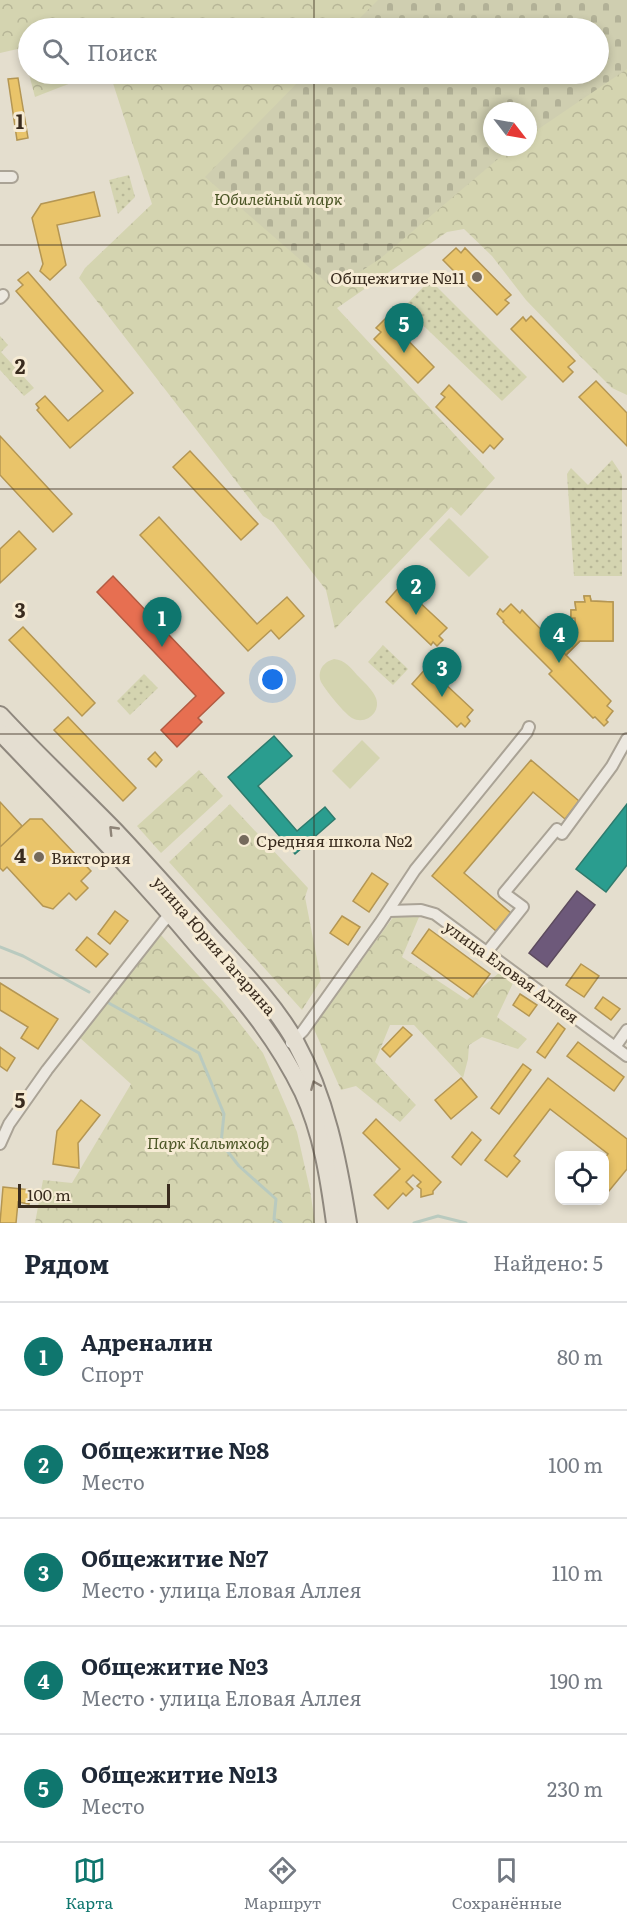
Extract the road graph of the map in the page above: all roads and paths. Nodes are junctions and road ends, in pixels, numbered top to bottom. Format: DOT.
graph roads {
  1 [pos="0,177"];
  2 [pos="12,177"];
  3 [pos="0,715"];
  4 [pos="529,727"];
  5 [pos="0,732"];
  6 [pos="627,739"];
  7 [pos="176,909"];
  8 [pos="389,910"];
  9 [pos="487,952"];
  10 [pos="627,1030"];
  11 [pos="288,1045"];
  12 [pos="615,1047"];
  13 [pos="627,1056"];
  14 [pos="0,1144"];
  15 [pos="335,1223"];
  16 [pos="348,1223"];
  1 -- 2 [label="street"];
  7 -- 3 [label="main road, улица Юрия Гагарина, one-way"];
  4 -- 8 [label="street"];
  5 -- 7 [label="main road, улица Юрия Гагарина"];
  6 -- 9 [label="street"];
  7 -- 11 [label="main road, улица Юрия Гагарина"];
  7 -- 14 [label="street"];
  8 -- 9 [label="street, улица Еловая Аллея"];
  8 -- 11 [label="street"];
  9 -- 12 [label="street, улица Еловая Аллея"];
  10 -- 12 [label="street"];
  11 -- 15 [label="main road, улица Юрия Гагарина"];
  16 -- 11 [label="main road, улица Юрия Гагарина, one-way"];
  12 -- 13 [label="street, улица Еловая Аллея"];
}
